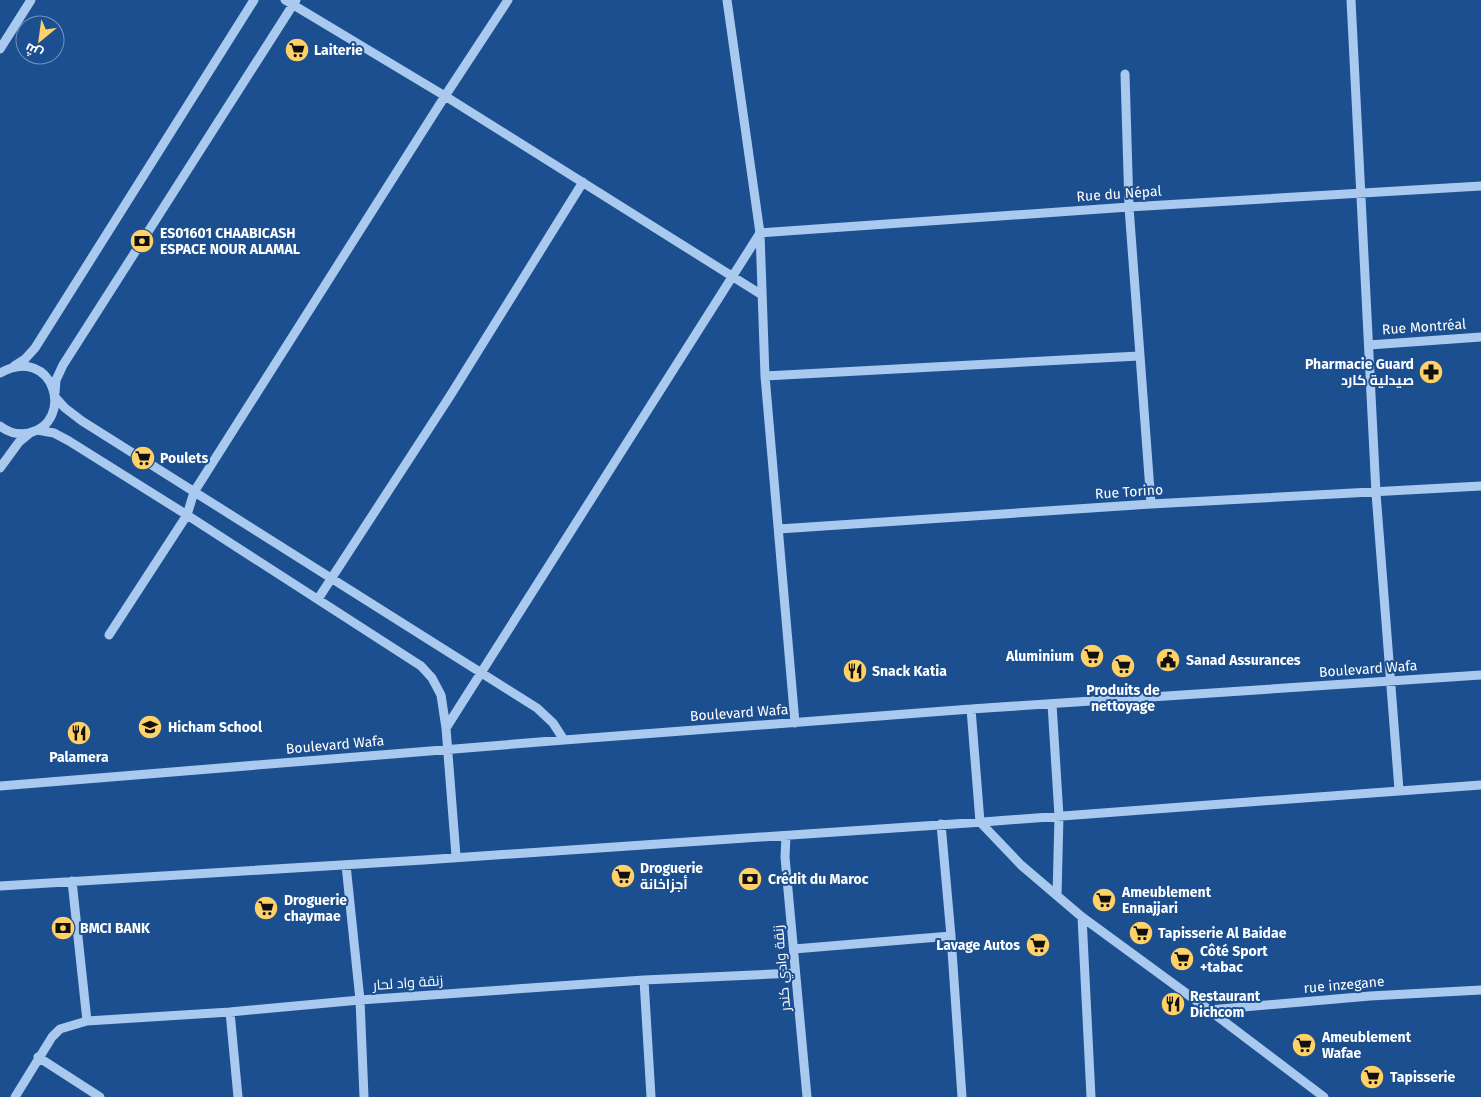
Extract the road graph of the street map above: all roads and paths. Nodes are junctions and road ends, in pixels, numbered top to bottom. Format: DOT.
graph roads {
  1 [pos="31,0"];
  2 [pos="254,0"];
  3 [pos="508,0"];
  4 [pos="727,0"];
  5 [pos="1351,0"];
  6 [pos="291,2"];
  7 [pos="0,49"];
  8 [pos="1125,74"];
  9 [pos="445,96"];
  10 [pos="583,182"];
  11 [pos="1481,186"];
  12 [pos="1361,193"];
  13 [pos="1129,206"];
  14 [pos="760,233"];
  15 [pos="733,276"];
  16 [pos="762,295"];
  17 [pos="1481,337"];
  18 [pos="1369,345"];
  19 [pos="1139,356"];
  20 [pos="8,367"];
  21 [pos="0,373"];
  22 [pos="766,376"];
  23 [pos="55,395"];
  24 [pos="0,426"];
  25 [pos="34,431"];
  26 [pos="0,468"];
  27 [pos="1481,486"];
  28 [pos="194,492"];
  29 [pos="1376,493"];
  30 [pos="1151,504"];
  31 [pos="187,515"];
  32 [pos="779,529"];
  33 [pos="332,579"];
  34 [pos="318,599"];
  35 [pos="109,635"];
  36 [pos="480,672"];
  37 [pos="1481,675"];
  38 [pos="1391,681"];
  39 [pos="1052,704"];
  40 [pos="971,710"];
  41 [pos="795,723"];
  42 [pos="446,728"];
  43 [pos="564,740"];
  44 [pos="447,750"];
  45 [pos="1481,785"];
  46 [pos="0,786"];
  47 [pos="1399,790"];
  48 [pos="1059,816"];
  49 [pos="980,822"];
  50 [pos="942,824"];
  51 [pos="786,836"];
  52 [pos="456,856"];
  53 [pos="346,865"];
  54 [pos="72,882"];
  55 [pos="0,886"];
  56 [pos="1057,896"];
  57 [pos="1082,917"];
  58 [pos="951,936"];
  59 [pos="794,948"];
  60 [pos="796,973"];
  61 [pos="644,980"];
  62 [pos="1481,990"];
  63 [pos="360,1000"];
  64 [pos="1209,1010"];
  65 [pos="230,1012"];
  66 [pos="87,1021"];
  67 [pos="38,1058"];
  68 [pos="15,1097"];
  69 [pos="100,1097"];
  70 [pos="238,1097"];
  71 [pos="364,1097"];
  72 [pos="651,1097"];
  73 [pos="807,1097"];
  74 [pos="962,1097"];
  75 [pos="1091,1097"];
  76 [pos="1324,1097"];
  1 -- 7 [label="street"];
  2 -- 20 [label="street"];
  3 -- 9 [label="street"];
  4 -- 14 [label="street"];
  5 -- 12 [label="street"];
  6 -- 9 [label="street"];
  6 -- 23 [label="street"];
  8 -- 13 [label="street"];
  9 -- 10 [label="street"];
  9 -- 28 [label="street"];
  10 -- 15 [label="street"];
  10 -- 33 [label="street"];
  11 -- 12 [label="street, Rue du Népal"];
  12 -- 13 [label="street, Rue du Népal"];
  12 -- 18 [label="street"];
  13 -- 14 [label="street, Rue du Népal"];
  13 -- 19 [label="street"];
  14 -- 15 [label="street"];
  14 -- 16 [label="street"];
  15 -- 16 [label="street"];
  15 -- 36 [label="street"];
  16 -- 22 [label="street"];
  17 -- 18 [label="street, Rue Montréal"];
  18 -- 29 [label="street"];
  19 -- 22 [label="street"];
  19 -- 30 [label="street"];
  20 -- 21 [label="street"];
  20 -- 23 [label="street"];
  22 -- 32 [label="street"];
  23 -- 25 [label="street"];
  23 -- 28 [label="street"];
  24 -- 25 [label="street"];
  25 -- 26 [label="street"];
  25 -- 31 [label="street"];
  27 -- 29 [label="street, Rue Torino"];
  28 -- 31 [label="street"];
  28 -- 33 [label="street"];
  29 -- 30 [label="street, Rue Torino"];
  29 -- 38 [label="street"];
  30 -- 32 [label="street, Rue Torino"];
  31 -- 34 [label="street"];
  31 -- 35 [label="street"];
  32 -- 41 [label="street"];
  33 -- 34 [label="street"];
  33 -- 36 [label="street"];
  34 -- 42 [label="street"];
  36 -- 42 [label="street"];
  36 -- 43 [label="street"];
  37 -- 38 [label="street, Boulevard Wafa"];
  38 -- 39 [label="street, Boulevard Wafa"];
  38 -- 47 [label="street"];
  39 -- 40 [label="street, Boulevard Wafa"];
  39 -- 48 [label="street"];
  40 -- 41 [label="street, Boulevard Wafa"];
  40 -- 49 [label="street"];
  41 -- 43 [label="street, Boulevard Wafa"];
  42 -- 44 [label="street"];
  43 -- 44 [label="street, Boulevard Wafa"];
  44 -- 46 [label="street, Boulevard Wafa"];
  44 -- 52 [label="street"];
  45 -- 47 [label="street"];
  47 -- 48 [label="street"];
  48 -- 49 [label="street"];
  48 -- 56 [label="street"];
  49 -- 50 [label="street"];
  49 -- 56 [label="street"];
  50 -- 51 [label="street"];
  50 -- 58 [label="street"];
  51 -- 52 [label="street"];
  51 -- 59 [label="street, زنقة وادي كندر"];
  52 -- 53 [label="street"];
  53 -- 54 [label="street"];
  53 -- 63 [label="street"];
  54 -- 55 [label="street"];
  54 -- 66 [label="street"];
  56 -- 57 [label="street"];
  57 -- 64 [label="street"];
  57 -- 75 [label="street"];
  58 -- 59 [label="street"];
  58 -- 74 [label="street"];
  59 -- 60 [label="street, زنقة وادي كندر"];
  60 -- 61 [label="street, زنقة واد لحار"];
  60 -- 73 [label="street, زنقة وادي كندر"];
  61 -- 63 [label="street, زنقة واد لحار"];
  61 -- 72 [label="street"];
  62 -- 64 [label="street, rue inzegane"];
  63 -- 65 [label="street, زنقة واد لحار"];
  63 -- 71 [label="street"];
  64 -- 76 [label="street"];
  65 -- 66 [label="street, زنقة واد لحار"];
  65 -- 70 [label="street"];
  66 -- 67 [label="street, زنقة واد لحار"];
  67 -- 68 [label="street, زنقة واد لحار"];
  67 -- 69 [label="street"];
}
